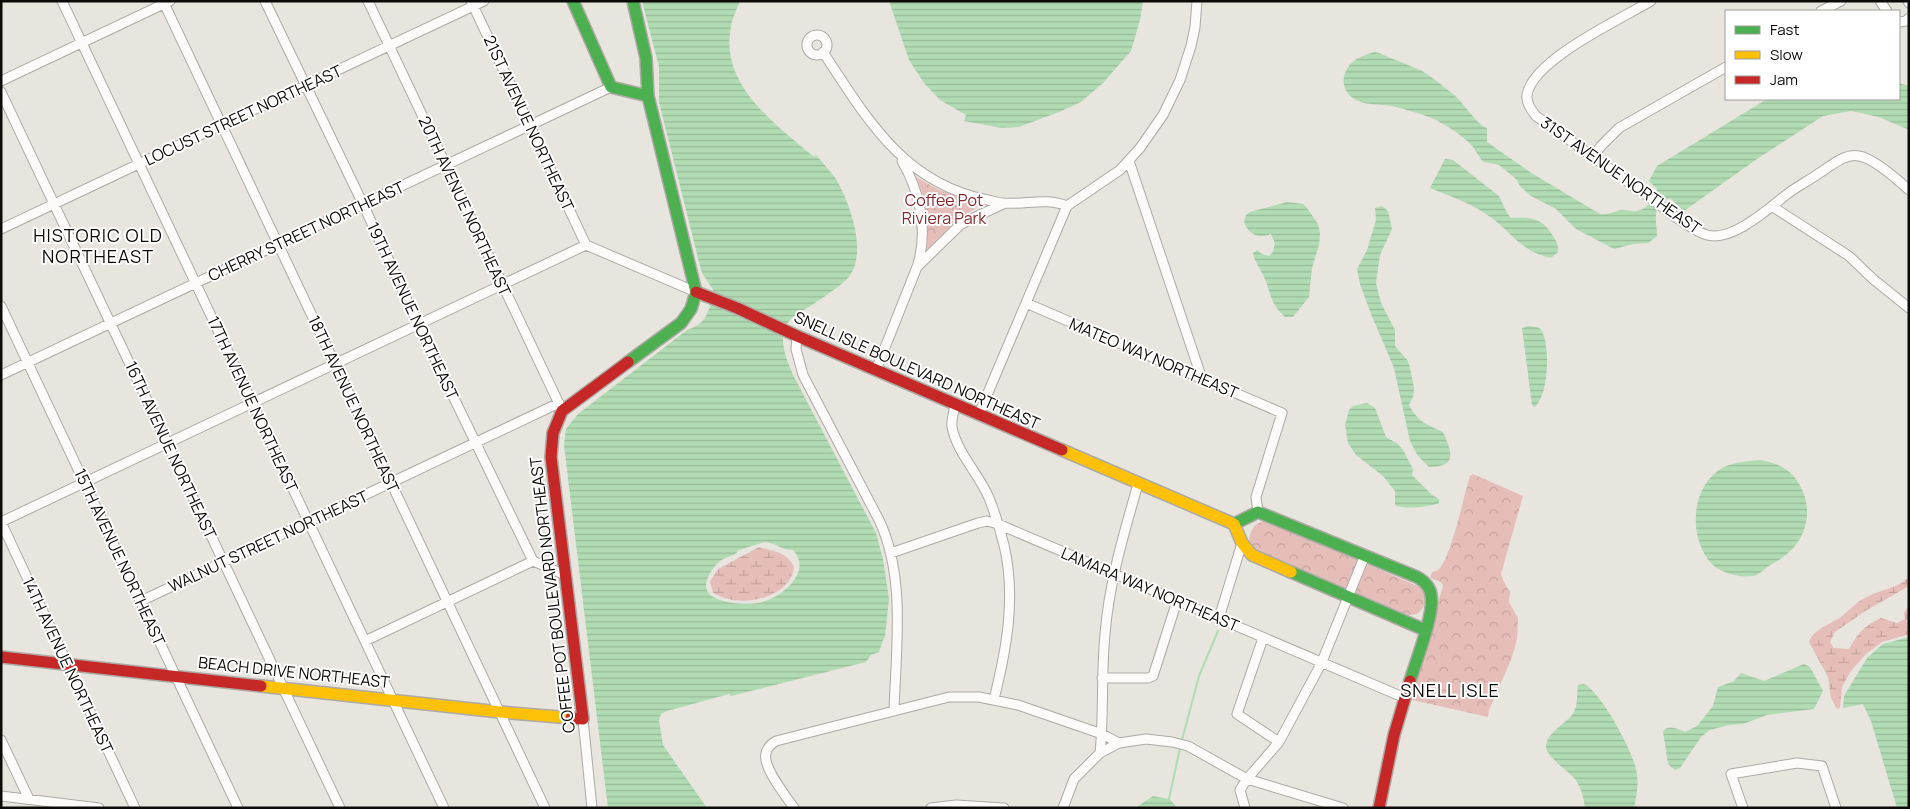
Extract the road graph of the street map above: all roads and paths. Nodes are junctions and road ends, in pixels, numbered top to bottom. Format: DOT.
graph roads {
  1 [pos="62,1"];
  2 [pos="265,1"];
  3 [pos="368,1"];
  4 [pos="484,1"];
  5 [pos="572,1"];
  6 [pos="633,1"];
  7 [pos="1197,1"];
  8 [pos="1651,1"];
  9 [pos="1841,1"];
  10 [pos="166,2"];
  11 [pos="472,4"];
  12 [pos="1823,10"];
  13 [pos="82,43"];
  14 [pos="390,46"];
  15 [pos="823,52"];
  16 [pos="1725,68"];
  17 [pos="1,81"];
  18 [pos="306,86"];
  19 [pos="611,87"];
  20 [pos="1,92"];
  21 [pos="648,96"];
  22 [pos="222,125"];
  23 [pos="530,125"];
  24 [pos="897,153"];
  25 [pos="1594,158"];
  26 [pos="1129,161"];
  27 [pos="139,164"];
  28 [pos="446,165"];
  29 [pos="1909,190"];
  30 [pos="1004,203"];
  31 [pos="54,204"];
  32 [pos="363,204"];
  33 [pos="1067,206"];
  34 [pos="1773,207"];
  35 [pos="1,230"];
  36 [pos="278,244"];
  37 [pos="586,245"];
  38 [pos="917,266"];
  39 [pos="196,283"];
  40 [pos="502,284"];
  41 [pos="696,292"];
  42 [pos="1026,303"];
  43 [pos="1,306"];
  44 [pos="1909,308"];
  45 [pos="111,324"];
  46 [pos="418,324"];
  47 [pos="797,336"];
  48 [pos="28,363"];
  49 [pos="335,364"];
  50 [pos="876,370"];
  51 [pos="1,375"];
  52 [pos="1202,379"];
  53 [pos="252,403"];
  54 [pos="955,405"];
  55 [pos="560,407"];
  56 [pos="979,414"];
  57 [pos="167,443"];
  58 [pos="476,443"];
  59 [pos="84,482"];
  60 [pos="391,483"];
  61 [pos="1138,484"];
  62 [pos="1258,512"];
  63 [pos="1,522"];
  64 [pos="308,522"];
  65 [pos="998,524"];
  66 [pos="1234,524"];
  67 [pos="1242,543"];
  68 [pos="891,553"];
  69 [pos="1365,556"];
  70 [pos="533,561"];
  71 [pos="224,562"];
  72 [pos="1114,574"];
  73 [pos="565,575"];
  74 [pos="1348,597"];
  75 [pos="1177,600"];
  76 [pos="141,601"];
  77 [pos="448,602"];
  78 [pos="1219,618"];
  79 [pos="1425,630"];
  80 [pos="1262,638"];
  81 [pos="365,641"];
  82 [pos="1,656"];
  83 [pos="68,663"];
  84 [pos="1321,664"];
  85 [pos="176,675"];
  86 [pos="1102,678"];
  87 [pos="283,687"];
  88 [pos="994,698"];
  89 [pos="1405,698"];
  90 [pos="392,699"];
  91 [pos="894,710"];
  92 [pos="500,712"];
  93 [pos="583,719"];
  94 [pos="1102,734"];
  95 [pos="1,740"];
  96 [pos="1278,742"];
  97 [pos="1120,743"];
  98 [pos="1100,753"];
  99 [pos="1248,779"];
  100 [pos="1,796"];
  101 [pos="29,799"];
  102 [pos="99,808"];
  103 [pos="135,808"];
  104 [pos="238,808"];
  105 [pos="340,808"];
  106 [pos="444,808"];
  107 [pos="545,808"];
  108 [pos="592,808"];
  109 [pos="794,808"];
  110 [pos="931,808"];
  111 [pos="1004,808"];
  112 [pos="1063,808"];
  113 [pos="1245,808"];
  114 [pos="1343,808"];
  115 [pos="1379,808"];
  116 [pos="1743,808"];
  117 [pos="1836,808"];
  1 -- 13 [label="street, 17TH AVENUE NORTHEAST"];
  2 -- 18 [label="street, 19TH AVENUE NORTHEAST"];
  3 -- 14 [label="street, 20TH AVENUE NORTHEAST"];
  4 -- 11 [label="street, LOCUST STREET NORTHEAST"];
  5 -- 19 [label="street"];
  6 -- 21 [label="street"];
  7 -- 26 [label="street"];
  8 -- 25 [label="street, 31ST AVENUE NORTHEAST"];
  9 -- 12 [label="street"];
  10 -- 13 [label="street"];
  10 -- 22 [label="street, 18TH AVENUE NORTHEAST"];
  11 -- 14 [label="street, LOCUST STREET NORTHEAST"];
  11 -- 23 [label="street, 21ST AVENUE NORTHEAST"];
  13 -- 17 [label="street"];
  13 -- 27 [label="street, 17TH AVENUE NORTHEAST"];
  14 -- 18 [label="street, LOCUST STREET NORTHEAST"];
  14 -- 28 [label="street, 20TH AVENUE NORTHEAST"];
  15 -- 24 [label="street"];
  16 -- 25 [label="street"];
  18 -- 22 [label="street, LOCUST STREET NORTHEAST"];
  18 -- 32 [label="street, 19TH AVENUE NORTHEAST"];
  19 -- 21 [label="street"];
  19 -- 23 [label="street, CHERRY STREET NORTHEAST"];
  20 -- 31 [label="street, 16TH AVENUE NORTHEAST"];
  21 -- 41 [label="street"];
  22 -- 27 [label="street, LOCUST STREET NORTHEAST"];
  22 -- 36 [label="street, 18TH AVENUE NORTHEAST"];
  23 -- 28 [label="street, CHERRY STREET NORTHEAST"];
  23 -- 37 [label="street, 21ST AVENUE NORTHEAST"];
  24 -- 30 [label="street"];
  24 -- 38 [label="street"];
  25 -- 34 [label="street, 31ST AVENUE NORTHEAST"];
  26 -- 33 [label="street"];
  26 -- 52 [label="street"];
  27 -- 31 [label="street, LOCUST STREET NORTHEAST"];
  27 -- 39 [label="street, 17TH AVENUE NORTHEAST"];
  28 -- 32 [label="street, CHERRY STREET NORTHEAST"];
  28 -- 40 [label="street, 20TH AVENUE NORTHEAST"];
  29 -- 34 [label="street, 31ST AVENUE NORTHEAST"];
  30 -- 33 [label="street"];
  30 -- 38 [label="street"];
  31 -- 35 [label="street, LOCUST STREET NORTHEAST"];
  31 -- 45 [label="street, 16TH AVENUE NORTHEAST"];
  32 -- 36 [label="street, CHERRY STREET NORTHEAST"];
  32 -- 46 [label="street, 19TH AVENUE NORTHEAST"];
  33 -- 42 [label="street"];
  34 -- 44 [label="street"];
  36 -- 39 [label="street, CHERRY STREET NORTHEAST"];
  36 -- 49 [label="street, 18TH AVENUE NORTHEAST"];
  37 -- 40 [label="street"];
  37 -- 41 [label="street, SNELL ISLE BOULEVARD NORTHEAST"];
  38 -- 50 [label="street"];
  39 -- 45 [label="street, CHERRY STREET NORTHEAST"];
  39 -- 53 [label="street, 17TH AVENUE NORTHEAST"];
  40 -- 46 [label="street"];
  40 -- 55 [label="street, 20TH AVENUE NORTHEAST"];
  41 -- 47 [label="street, SNELL ISLE BOULEVARD NORTHEAST"];
  41 -- 55 [label="street"];
  42 -- 52 [label="street, MATEO WAY NORTHEAST"];
  42 -- 56 [label="street"];
  43 -- 48 [label="street, 15TH AVENUE NORTHEAST"];
  45 -- 48 [label="street, CHERRY STREET NORTHEAST"];
  45 -- 57 [label="street, 16TH AVENUE NORTHEAST"];
  46 -- 49 [label="street"];
  46 -- 58 [label="street, 19TH AVENUE NORTHEAST"];
  47 -- 50 [label="street, SNELL ISLE BOULEVARD NORTHEAST"];
  47 -- 68 [label="street"];
  48 -- 51 [label="street, CHERRY STREET NORTHEAST"];
  48 -- 59 [label="street, 15TH AVENUE NORTHEAST"];
  49 -- 53 [label="street"];
  49 -- 60 [label="street, 18TH AVENUE NORTHEAST"];
  50 -- 54 [label="street, SNELL ISLE BOULEVARD NORTHEAST"];
  52 -- 62 [label="street, MATEO WAY NORTHEAST"];
  53 -- 57 [label="street"];
  53 -- 64 [label="street, 17TH AVENUE NORTHEAST"];
  54 -- 56 [label="street, SNELL ISLE BOULEVARD NORTHEAST"];
  54 -- 65 [label="street"];
  55 -- 58 [label="street, WALNUT STREET NORTHEAST"];
  55 -- 73 [label="street, COFFEE POT BOULEVARD NORTHEAST"];
  56 -- 61 [label="street, SNELL ISLE BOULEVARD NORTHEAST"];
  57 -- 59 [label="street"];
  57 -- 71 [label="street, 16TH AVENUE NORTHEAST"];
  58 -- 60 [label="street, WALNUT STREET NORTHEAST"];
  58 -- 70 [label="street, 19TH AVENUE NORTHEAST"];
  59 -- 63 [label="street"];
  59 -- 76 [label="street, 15TH AVENUE NORTHEAST"];
  60 -- 64 [label="street, WALNUT STREET NORTHEAST"];
  60 -- 77 [label="street, 18TH AVENUE NORTHEAST"];
  61 -- 66 [label="street, SNELL ISLE BOULEVARD NORTHEAST"];
  61 -- 72 [label="street"];
  62 -- 66 [label="street"];
  62 -- 69 [label="street"];
  63 -- 83 [label="street, 14TH AVENUE NORTHEAST"];
  64 -- 71 [label="street, WALNUT STREET NORTHEAST"];
  64 -- 81 [label="street, 17TH AVENUE NORTHEAST"];
  65 -- 68 [label="street, LAMARA WAY NORTHEAST"];
  65 -- 72 [label="street, LAMARA WAY NORTHEAST"];
  65 -- 88 [label="street"];
  66 -- 67 [label="street"];
  67 -- 74 [label="street"];
  67 -- 78 [label="street"];
  68 -- 91 [label="street"];
  69 -- 74 [label="street"];
  69 -- 79 [label="street"];
  70 -- 73 [label="street"];
  70 -- 77 [label="street"];
  71 -- 76 [label="street, WALNUT STREET NORTHEAST"];
  71 -- 87 [label="street, 16TH AVENUE NORTHEAST"];
  72 -- 75 [label="street, LAMARA WAY NORTHEAST"];
  72 -- 86 [label="street"];
  73 -- 93 [label="street, COFFEE POT BOULEVARD NORTHEAST"];
  74 -- 79 [label="street"];
  74 -- 84 [label="street"];
  75 -- 78 [label="street, LAMARA WAY NORTHEAST"];
  75 -- 86 [label="street"];
  76 -- 85 [label="street, 15TH AVENUE NORTHEAST"];
  77 -- 81 [label="street"];
  77 -- 92 [label="street, 18TH AVENUE NORTHEAST"];
  78 -- 80 [label="street, LAMARA WAY NORTHEAST"];
  79 -- 89 [label="street"];
  80 -- 84 [label="street, LAMARA WAY NORTHEAST"];
  80 -- 96 [label="street"];
  81 -- 90 [label="street, 17TH AVENUE NORTHEAST"];
  82 -- 83 [label="street, BEACH DRIVE NORTHEAST"];
  83 -- 85 [label="street, BEACH DRIVE NORTHEAST"];
  83 -- 103 [label="street, 14TH AVENUE NORTHEAST"];
  84 -- 89 [label="street, LAMARA WAY NORTHEAST"];
  84 -- 96 [label="street"];
  85 -- 87 [label="street, BEACH DRIVE NORTHEAST"];
  85 -- 104 [label="street, 15TH AVENUE NORTHEAST"];
  86 -- 94 [label="street"];
  87 -- 90 [label="street, BEACH DRIVE NORTHEAST"];
  87 -- 105 [label="street, 16TH AVENUE NORTHEAST"];
  88 -- 91 [label="street"];
  88 -- 94 [label="street"];
  89 -- 115 [label="street"];
  90 -- 92 [label="street, BEACH DRIVE NORTHEAST"];
  90 -- 106 [label="street, 17TH AVENUE NORTHEAST"];
  91 -- 109 [label="street"];
  92 -- 93 [label="street, BEACH DRIVE NORTHEAST"];
  92 -- 107 [label="street, 18TH AVENUE NORTHEAST"];
  93 -- 108 [label="street, COFFEE POT BOULEVARD NORTHEAST"];
  94 -- 97 [label="street"];
  94 -- 98 [label="street"];
  95 -- 101 [label="street"];
  96 -- 99 [label="street"];
  97 -- 98 [label="street"];
  97 -- 99 [label="street"];
  98 -- 112 [label="street"];
  99 -- 113 [label="street"];
  99 -- 114 [label="street"];
  100 -- 101 [label="street"];
  101 -- 102 [label="street"];
  110 -- 111 [label="street"];
  116 -- 117 [label="street"];
}
